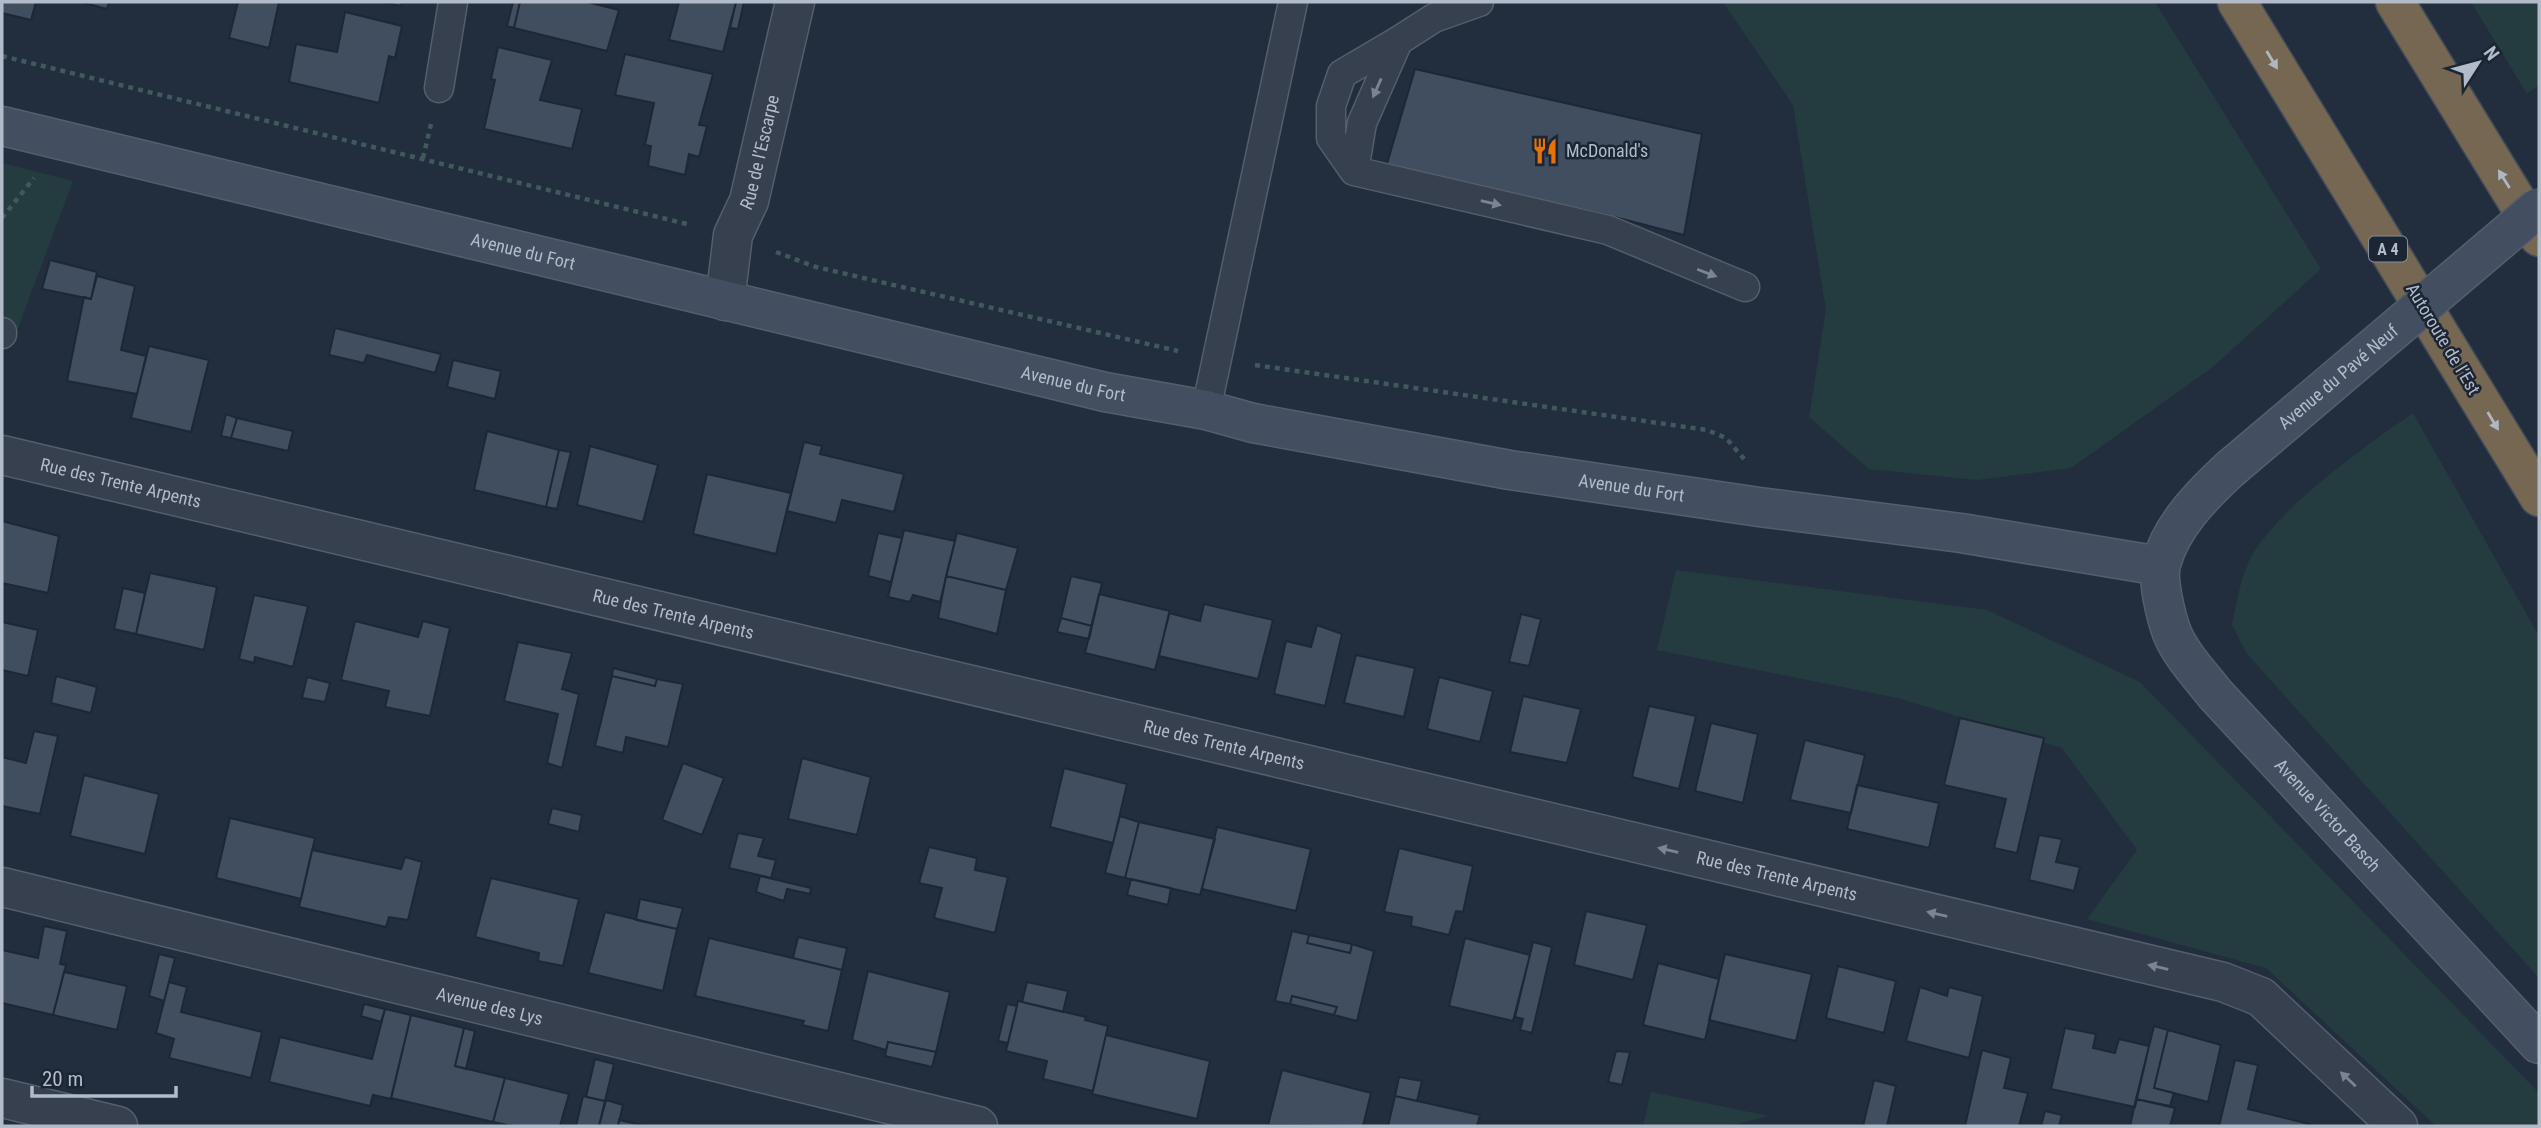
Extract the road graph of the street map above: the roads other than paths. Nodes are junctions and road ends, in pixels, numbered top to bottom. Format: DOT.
graph roads {
  1 [pos="453,2"];
  2 [pos="795,2"];
  3 [pos="1293,2"];
  4 [pos="1479,2"];
  5 [pos="2237,2"];
  6 [pos="2395,2"];
  7 [pos="1398,41"];
  8 [pos="439,88"];
  9 [pos="2,126"];
  10 [pos="1354,171"];
  11 [pos="2539,207"];
  12 [pos="2539,237"];
  13 [pos="1745,287"];
  14 [pos="725,301"];
  15 [pos="1206,410"];
  16 [pos="2,455"];
  17 [pos="2539,497"];
  18 [pos="2160,566"];
  19 [pos="2,887"];
  20 [pos="2539,1044"];
  21 [pos="2,1098"];
  22 [pos="118,1126"];
  23 [pos="978,1126"];
  24 [pos="2398,1126"];
  1 -- 8 [label="lane"];
  2 -- 14 [label="street, Rue de l’Escarpe"];
  3 -- 15 [label="lane"];
  4 -- 7 [label="lane"];
  5 -- 17 [label="highway, Autoroute de l’Est / A 4, one-way"];
  12 -- 6 [label="highway, one-way"];
  7 -- 10 [label="lane, one-way"];
  7 -- 10 [label="lane"];
  9 -- 14 [label="main road, Avenue du Fort"];
  10 -- 13 [label="lane, one-way"];
  11 -- 18 [label="main road, Avenue du Pavé Neuf, bridge"];
  14 -- 15 [label="main road, Avenue du Fort"];
  15 -- 18 [label="main road, Avenue du Fort"];
  24 -- 16 [label="street, Rue des Trente Arpents, one-way"];
  18 -- 20 [label="main road, Avenue Victor Basch"];
  19 -- 23 [label="street, Avenue des Lys"];
  21 -- 22 [label="street"];
}
